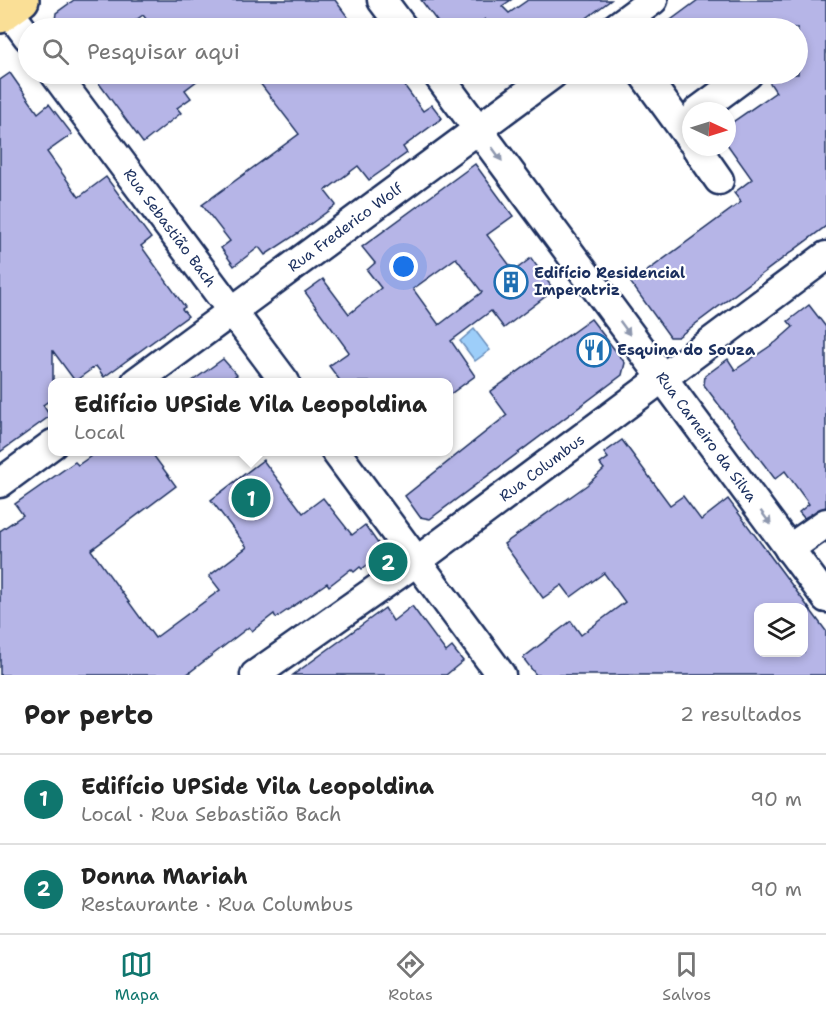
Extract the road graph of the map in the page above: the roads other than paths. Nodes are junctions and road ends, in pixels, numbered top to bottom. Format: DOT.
graph roads {
  1 [pos="382,0"];
  2 [pos="653,0"];
  3 [pos="396,18"];
  4 [pos="629,18"];
  5 [pos="63,84"];
  6 [pos="444,84"];
  7 [pos="540,84"];
  8 [pos="653,84"];
  9 [pos="736,84"];
  10 [pos="715,102"];
  11 [pos="682,115"];
  12 [pos="478,130"];
  13 [pos="702,156"];
  14 [pos="719,180"];
  15 [pos="826,256"];
  16 [pos="232,312"];
  17 [pos="141,378"];
  18 [pos="282,378"];
  19 [pos="662,379"];
  20 [pos="48,448"];
  21 [pos="339,456"];
  22 [pos="0,483"];
  23 [pos="826,523"];
  24 [pos="789,549"];
  25 [pos="417,561"];
  26 [pos="826,598"];
  27 [pos="255,675"];
  28 [pos="501,675"];
  1 -- 3 [label="street"];
  2 -- 4 [label="street"];
  5 -- 16 [label="street, Rua Sebastião Bach"];
  6 -- 12 [label="street, Rua Carneiro da Silva"];
  7 -- 12 [label="street, Rua Frederico Wolf"];
  8 -- 11 [label="street"];
  9 -- 10 [label="street"];
  12 -- 16 [label="street, Rua Frederico Wolf"];
  12 -- 19 [label="street, Rua Carneiro da Silva, one-way"];
  13 -- 14 [label="street"];
  15 -- 19 [label="street, Rua Columbus"];
  16 -- 17 [label="street, Rua Frederico Wolf"];
  16 -- 18 [label="street, Rua Sebastião Bach"];
  19 -- 24 [label="street, Rua Carneiro da Silva, one-way"];
  19 -- 25 [label="street, Rua Columbus"];
  20 -- 22 [label="street"];
  21 -- 25 [label="street"];
  23 -- 24 [label="street"];
  24 -- 26 [label="street, Rua Carneiro da Silva"];
  25 -- 27 [label="street, Rua Columbus"];
  25 -- 28 [label="street"];
}
